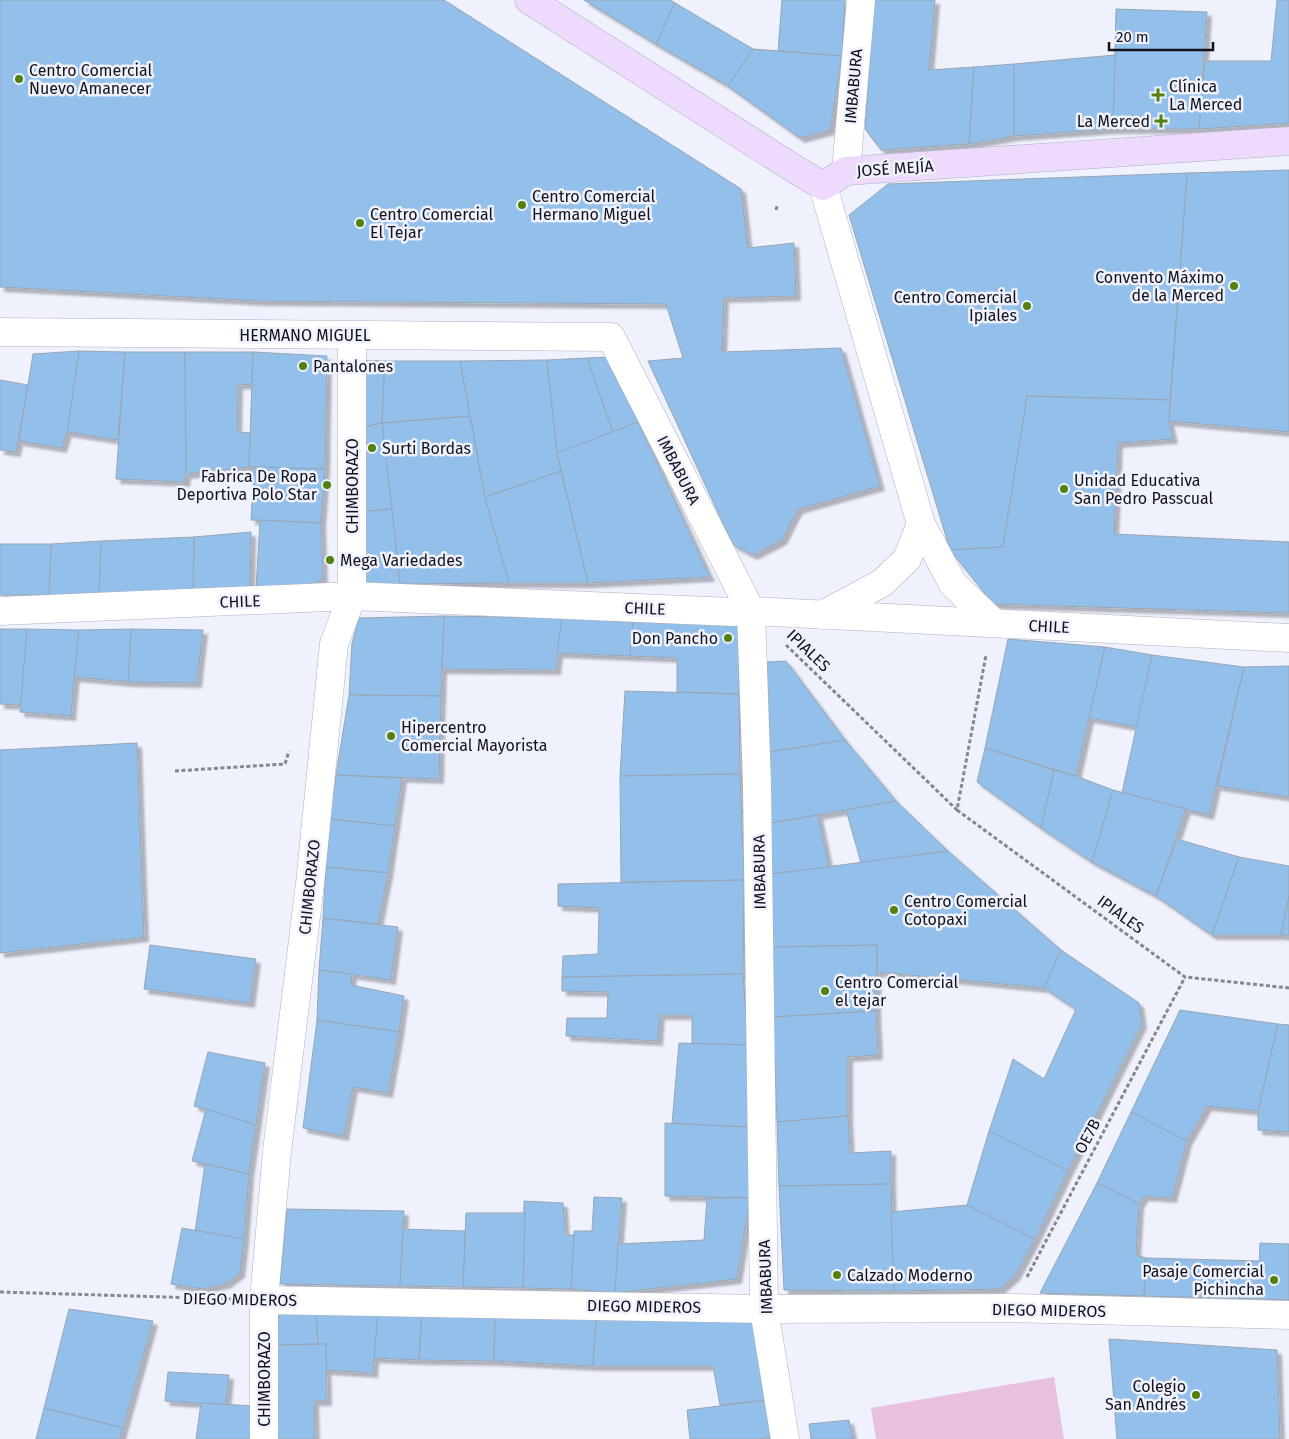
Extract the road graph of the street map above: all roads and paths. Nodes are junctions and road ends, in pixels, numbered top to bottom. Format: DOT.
graph roads {
  1 [pos="529,0"];
  2 [pos="861,0"];
  3 [pos="1289,141"];
  4 [pos="846,172"];
  5 [pos="823,186"];
  6 [pos="0,332"];
  7 [pos="352,336"];
  8 [pos="611,338"];
  9 [pos="921,524"];
  10 [pos="352,596"];
  11 [pos="0,611"];
  12 [pos="751,611"];
  13 [pos="822,615"];
  14 [pos="994,623"];
  15 [pos="1289,638"];
  16 [pos="986,655"];
  17 [pos="291,746"];
  18 [pos="175,771"];
  19 [pos="957,810"];
  20 [pos="1185,976"];
  21 [pos="1289,988"];
  22 [pos="0,1292"];
  23 [pos="264,1300"];
  24 [pos="1011,1308"];
  25 [pos="764,1309"];
  26 [pos="1289,1315"];
  27 [pos="264,1439"];
  28 [pos="785,1439"];
  1 -- 5 [label="street"];
  2 -- 4 [label="street, IMBABURA"];
  3 -- 4 [label="street, JOSÉ MEJÍA"];
  4 -- 5 [label="street, JOSÉ MEJÍA"];
  5 -- 9 [label="street"];
  6 -- 7 [label="street, HERMANO MIGUEL"];
  7 -- 8 [label="street, HERMANO MIGUEL"];
  7 -- 10 [label="street, CHIMBORAZO"];
  8 -- 12 [label="street, IMBABURA"];
  9 -- 13 [label="street"];
  9 -- 14 [label="street"];
  10 -- 11 [label="street, CHILE"];
  10 -- 12 [label="street, CHILE"];
  10 -- 23 [label="street, CHIMBORAZO"];
  12 -- 13 [label="street, CHILE"];
  12 -- 19 [label="path, IPIALES"];
  12 -- 25 [label="street, IMBABURA"];
  13 -- 14 [label="street, CHILE"];
  14 -- 15 [label="street, CHILE"];
  16 -- 19 [label="path"];
  17 -- 18 [label="path"];
  19 -- 20 [label="path, IPIALES"];
  20 -- 21 [label="path, IPIALES"];
  20 -- 24 [label="path, OE7B"];
  22 -- 23 [label="path, DIEGO MIDEROS"];
  23 -- 25 [label="street, DIEGO MIDEROS"];
  23 -- 27 [label="street, CHIMBORAZO"];
  24 -- 25 [label="street, DIEGO MIDEROS"];
  24 -- 26 [label="street, DIEGO MIDEROS"];
  25 -- 28 [label="street, IMBABURA"];
}
